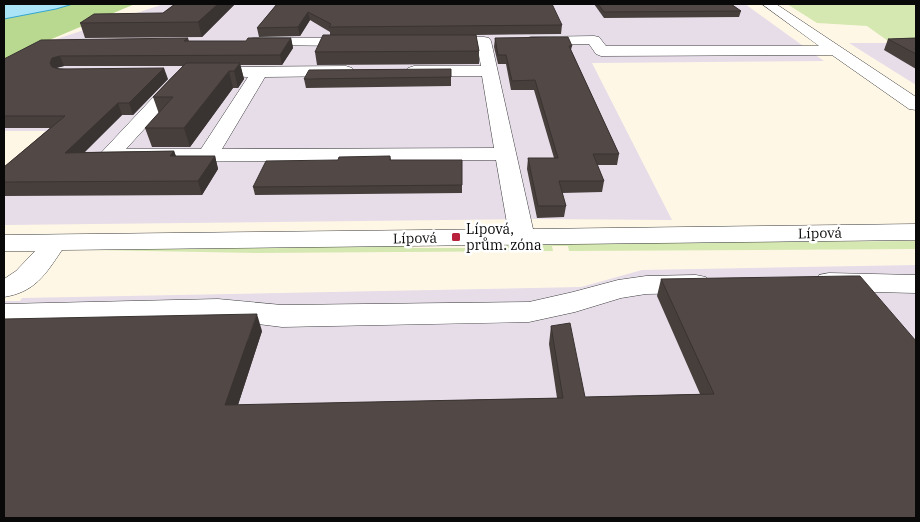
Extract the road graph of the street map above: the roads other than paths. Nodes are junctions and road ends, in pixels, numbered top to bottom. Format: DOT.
graph roads {
  1 [pos="768,4"];
  2 [pos="425,41"];
  3 [pos="484,41"];
  4 [pos="237,42"];
  5 [pos="376,42"];
  6 [pos="835,50"];
  7 [pos="365,71"];
  8 [pos="394,71"];
  9 [pos="490,71"];
  10 [pos="259,72"];
  11 [pos="916,105"];
  12 [pos="506,154"];
  13 [pos="207,156"];
  14 [pos="916,232"];
  15 [pos="522,236"];
  16 [pos="4,243"];
  17 [pos="54,243"];
  18 [pos="802,283"];
  19 [pos="724,284"];
  20 [pos="916,284"];
  21 [pos="4,288"];
  22 [pos="4,314"];
  1 -- 6 [label="street"];
  2 -- 3 [label="street"];
  3 -- 6 [label="street"];
  3 -- 9 [label="street"];
  4 -- 5 [label="street"];
  6 -- 11 [label="street"];
  7 -- 10 [label="street"];
  8 -- 9 [label="street"];
  9 -- 12 [label="street"];
  10 -- 13 [label="street"];
  10 -- 13 [label="street"];
  12 -- 13 [label="street"];
  12 -- 15 [label="street"];
  14 -- 15 [label="street, Lípová"];
  15 -- 17 [label="street, Lípová"];
  16 -- 17 [label="street, Lípová"];
  17 -- 21 [label="street"];
  18 -- 20 [label="street"];
  19 -- 22 [label="street"];
}
